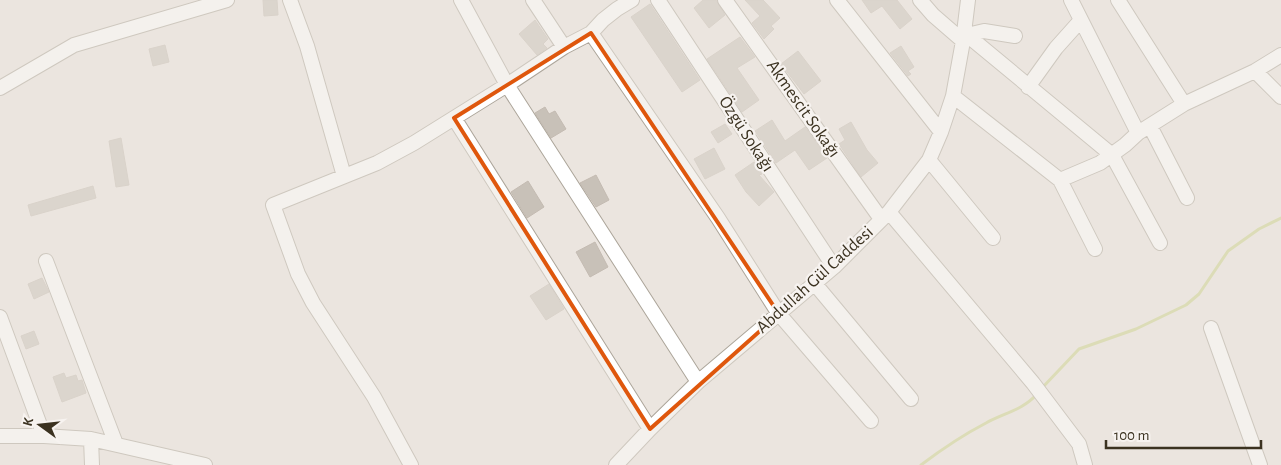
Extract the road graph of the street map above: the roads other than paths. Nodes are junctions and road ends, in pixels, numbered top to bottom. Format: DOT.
graph roads {
  1 [pos="227,0"];
  2 [pos="290,0"];
  3 [pos="461,0"];
  4 [pos="532,0"];
  5 [pos="632,0"];
  6 [pos="658,0"];
  7 [pos="725,0"];
  8 [pos="838,0"];
  9 [pos="920,0"];
  10 [pos="968,0"];
  11 [pos="1071,0"];
  12 [pos="1118,0"];
  13 [pos="614,4"];
  14 [pos="1081,20"];
  15 [pos="591,33"];
  16 [pos="1015,36"];
  17 [pos="965,37"];
  18 [pos="564,47"];
  19 [pos="1281,55"];
  20 [pos="1255,71"];
  21 [pos="507,85"];
  22 [pos="1028,87"];
  23 [pos="0,88"];
  24 [pos="953,96"];
  25 [pos="1281,97"];
  26 [pos="1184,104"];
  27 [pos="454,118"];
  28 [pos="1144,129"];
  29 [pos="942,132"];
  30 [pos="1112,155"];
  31 [pos="929,160"];
  32 [pos="344,176"];
  33 [pos="1060,180"];
  34 [pos="1187,198"];
  35 [pos="885,216"];
  36 [pos="993,238"];
  37 [pos="1160,243"];
  38 [pos="1095,249"];
  39 [pos="46,260"];
  40 [pos="834,267"];
  41 [pos="815,284"];
  42 [pos="779,314"];
  43 [pos="0,317"];
  44 [pos="1211,328"];
  45 [pos="698,382"];
  46 [pos="911,399"];
  47 [pos="871,422"];
  48 [pos="650,428"];
  49 [pos="0,436"];
  50 [pos="44,436"];
  51 [pos="91,439"];
  52 [pos="116,444"];
  53 [pos="186,463"];
  54 [pos="92,465"];
  55 [pos="205,465"];
  56 [pos="412,465"];
  57 [pos="616,465"];
  58 [pos="1085,465"];
  59 [pos="1260,465"];
  1 -- 23 [label="street"];
  2 -- 32 [label="street"];
  3 -- 21 [label="street"];
  4 -- 18 [label="street"];
  5 -- 13 [label="street"];
  6 -- 40 [label="street, Özgü Sokağı"];
  7 -- 35 [label="street, Akmescit Sokağı"];
  8 -- 29 [label="street"];
  9 -- 17 [label="street"];
  10 -- 17 [label="street, Abdullah Gül Caddesi"];
  11 -- 14 [label="street"];
  12 -- 26 [label="street"];
  13 -- 15 [label="street"];
  14 -- 22 [label="street"];
  14 -- 28 [label="street"];
  15 -- 18 [label="street"];
  15 -- 42 [label="street"];
  16 -- 17 [label="street"];
  17 -- 22 [label="street"];
  17 -- 24 [label="street, Abdullah Gül Caddesi"];
  18 -- 21 [label="street"];
  19 -- 20 [label="street"];
  20 -- 25 [label="street"];
  20 -- 26 [label="street"];
  21 -- 27 [label="street"];
  21 -- 45 [label="street"];
  22 -- 30 [label="street"];
  24 -- 29 [label="street, Abdullah Gül Caddesi"];
  24 -- 33 [label="street"];
  26 -- 28 [label="street"];
  27 -- 32 [label="street"];
  27 -- 48 [label="street"];
  28 -- 30 [label="street"];
  28 -- 34 [label="street"];
  29 -- 31 [label="street, Abdullah Gül Caddesi"];
  30 -- 33 [label="street"];
  30 -- 37 [label="street"];
  31 -- 35 [label="street, Abdullah Gül Caddesi"];
  31 -- 36 [label="street"];
  32 -- 56 [label="street"];
  33 -- 38 [label="street"];
  35 -- 40 [label="street, Abdullah Gül Caddesi"];
  35 -- 58 [label="street, Akmescit Sokağı"];
  39 -- 52 [label="street"];
  40 -- 41 [label="street, Abdullah Gül Caddesi"];
  41 -- 42 [label="street, Abdullah Gül Caddesi"];
  41 -- 46 [label="street"];
  42 -- 45 [label="street, Abdullah Gül Caddesi"];
  42 -- 47 [label="street"];
  43 -- 50 [label="street"];
  44 -- 59 [label="street"];
  45 -- 48 [label="street, Abdullah Gül Caddesi"];
  48 -- 57 [label="street, Abdullah Gül Caddesi"];
  49 -- 50 [label="street"];
  50 -- 51 [label="street"];
  51 -- 52 [label="street"];
  51 -- 54 [label="street"];
  52 -- 53 [label="street"];
  53 -- 55 [label="street"];
}
